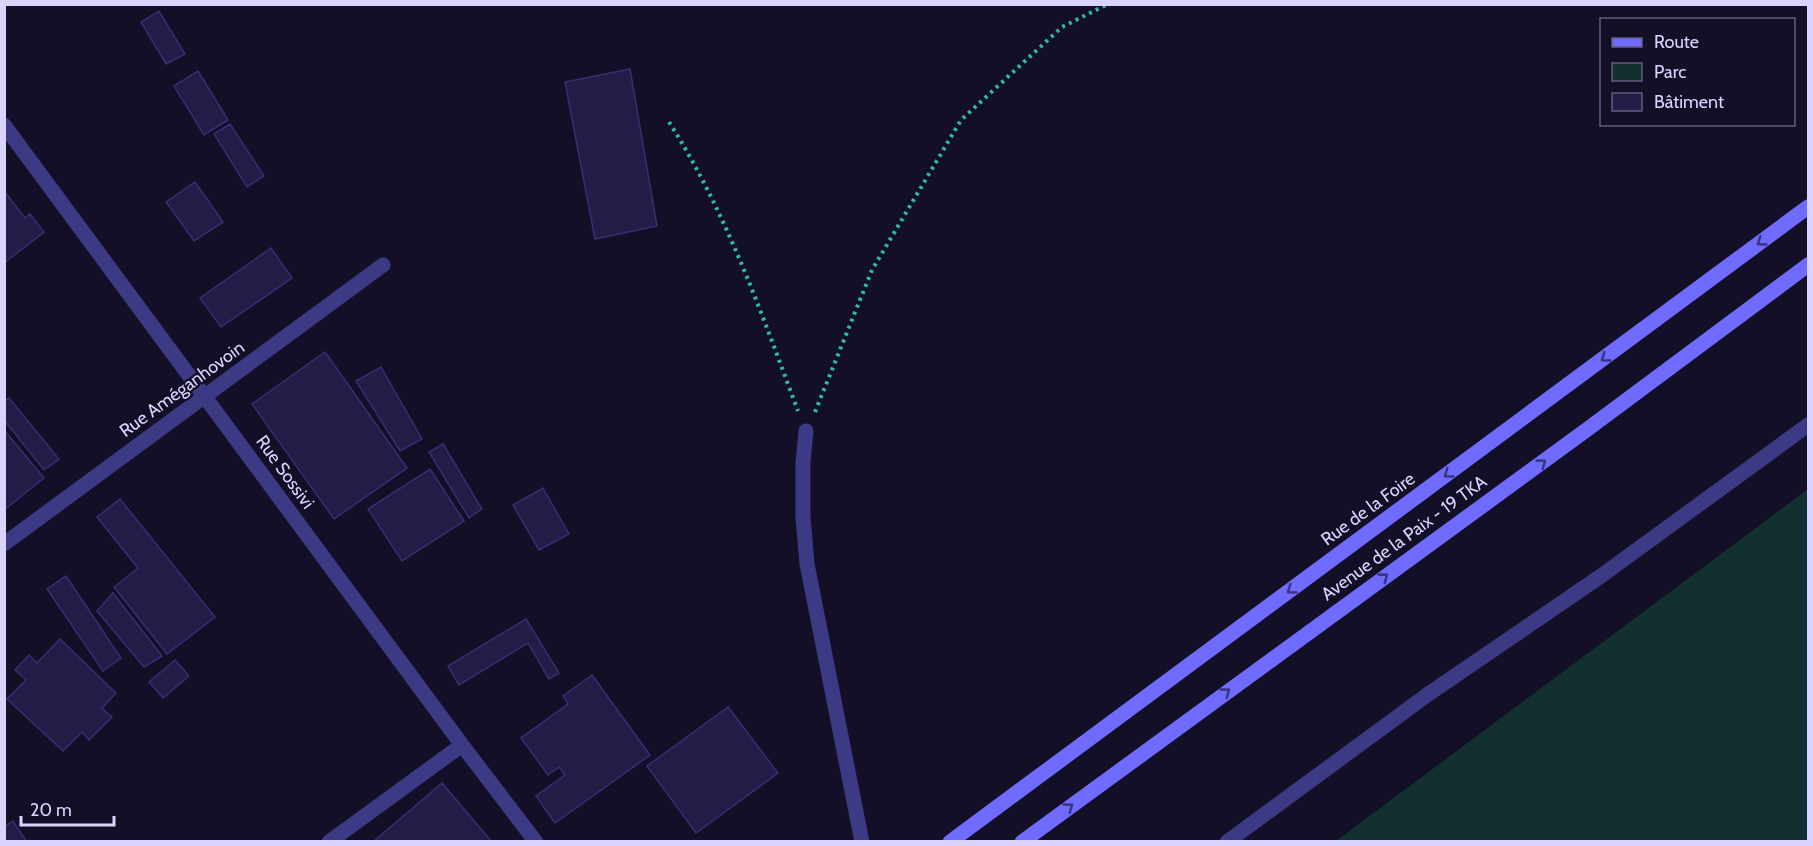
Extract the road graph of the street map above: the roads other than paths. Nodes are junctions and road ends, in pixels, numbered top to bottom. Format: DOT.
graph roads {
  1 [pos="4,125"];
  2 [pos="1809,207"];
  3 [pos="383,265"];
  4 [pos="1809,265"];
  5 [pos="205,396"];
  6 [pos="1809,425"];
  7 [pos="806,431"];
  8 [pos="4,544"];
  9 [pos="462,745"];
  10 [pos="329,842"];
  11 [pos="536,842"];
  12 [pos="862,842"];
  13 [pos="950,842"];
  14 [pos="1022,842"];
  15 [pos="1227,842"];
  1 -- 5 [label="street, Rue Sossivi"];
  2 -- 13 [label="main road, Rue de la Foire, one-way"];
  3 -- 5 [label="street, Rue Améganhovoin"];
  14 -- 4 [label="main road, Avenue de la Paix - 19 TKA, one-way"];
  5 -- 8 [label="street, Rue Améganhovoin"];
  5 -- 9 [label="street, Rue Sossivi"];
  6 -- 15 [label="street"];
  7 -- 12 [label="street"];
  9 -- 10 [label="street"];
  9 -- 11 [label="street, Rue Sossivi"];
}
